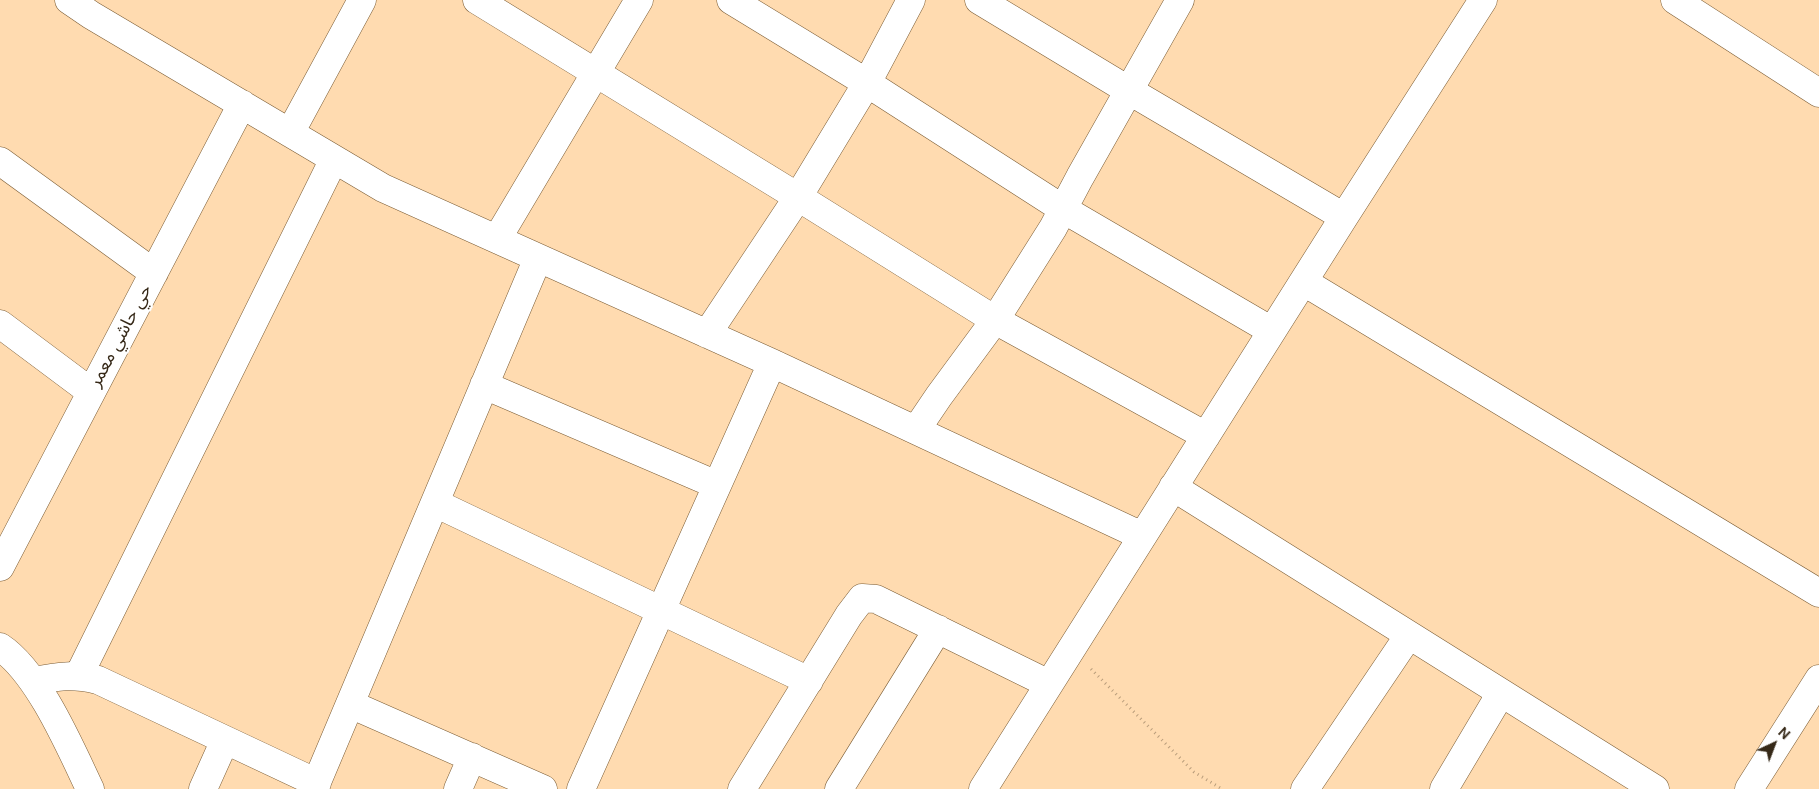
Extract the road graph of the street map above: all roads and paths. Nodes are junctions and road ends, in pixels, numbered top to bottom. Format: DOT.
graph roads {
  1 [pos="69,0"];
  2 [pos="477,0"];
  3 [pos="639,0"];
  4 [pos="731,0"];
  5 [pos="912,0"];
  6 [pos="979,0"];
  7 [pos="1180,0"];
  8 [pos="1483,0"];
  9 [pos="1675,0"];
  10 [pos="352,4"];
  11 [pos="595,74"];
  12 [pos="867,83"];
  13 [pos="1128,90"];
  14 [pos="1819,93"];
  15 [pos="242,104"];
  16 [pos="290,133"];
  17 [pos="334,158"];
  18 [pos="0,161"];
  19 [pos="798,197"];
  20 [pos="1063,209"];
  21 [pos="1344,216"];
  22 [pos="497,240"];
  23 [pos="538,258"];
  24 [pos="154,273"];
  25 [pos="1304,282"];
  26 [pos="995,320"];
  27 [pos="0,324"];
  28 [pos="1272,331"];
  29 [pos="707,334"];
  30 [pos="772,363"];
  31 [pos="484,385"];
  32 [pos="92,392"];
  33 [pos="916,430"];
  34 [pos="1206,436"];
  35 [pos="717,485"];
  36 [pos="1173,487"];
  37 [pos="435,503"];
  38 [pos="1142,536"];
  39 [pos="3,555"];
  40 [pos="1819,593"];
  41 [pos="661,610"];
  42 [pos="938,629"];
  43 [pos="1409,635"];
  44 [pos="0,647"];
  45 [pos="1071,649"];
  46 [pos="79,675"];
  47 [pos="1819,679"];
  48 [pos="33,681"];
  49 [pos="809,681"];
  50 [pos="1050,684"];
  51 [pos="1501,693"];
  52 [pos="350,704"];
  53 [pos="225,740"];
  54 [pos="472,757"];
  55 [pos="316,786"];
  56 [pos="90,789"];
  57 [pos="203,789"];
  58 [pos="458,789"];
  59 [pos="543,789"];
  60 [pos="580,789"];
  61 [pos="742,789"];
  62 [pos="839,789"];
  63 [pos="983,789"];
  64 [pos="1222,789"];
  65 [pos="1305,789"];
  66 [pos="1444,789"];
  67 [pos="1655,789"];
  68 [pos="1749,789"];
  1 -- 15 [label="street"];
  2 -- 11 [label="street"];
  3 -- 11 [label="street"];
  4 -- 12 [label="street"];
  5 -- 12 [label="street"];
  6 -- 13 [label="street"];
  7 -- 13 [label="street"];
  8 -- 21 [label="street"];
  9 -- 14 [label="street"];
  10 -- 16 [label="street"];
  11 -- 19 [label="street"];
  11 -- 22 [label="street"];
  12 -- 19 [label="street"];
  12 -- 20 [label="street"];
  13 -- 20 [label="street"];
  13 -- 21 [label="street"];
  15 -- 16 [label="street"];
  15 -- 24 [label="street, حي حاشي معمر"];
  16 -- 17 [label="street"];
  17 -- 22 [label="street"];
  17 -- 46 [label="street"];
  18 -- 24 [label="street"];
  19 -- 26 [label="street"];
  19 -- 29 [label="street"];
  20 -- 26 [label="street"];
  20 -- 28 [label="street"];
  21 -- 25 [label="street"];
  22 -- 23 [label="street"];
  23 -- 29 [label="street"];
  23 -- 31 [label="street"];
  24 -- 32 [label="street, حي حاشي معمر"];
  25 -- 28 [label="street"];
  25 -- 40 [label="street"];
  26 -- 33 [label="street"];
  26 -- 34 [label="street"];
  27 -- 32 [label="street"];
  28 -- 34 [label="street"];
  29 -- 30 [label="street"];
  30 -- 33 [label="street"];
  30 -- 35 [label="street"];
  31 -- 35 [label="street"];
  31 -- 37 [label="street"];
  32 -- 39 [label="street, حي حاشي معمر"];
  33 -- 38 [label="street"];
  34 -- 36 [label="street"];
  35 -- 41 [label="street"];
  36 -- 38 [label="street"];
  36 -- 43 [label="street"];
  37 -- 41 [label="street"];
  37 -- 52 [label="street"];
  38 -- 45 [label="street"];
  41 -- 49 [label="street"];
  41 -- 60 [label="street"];
  42 -- 49 [label="street"];
  42 -- 50 [label="street"];
  42 -- 62 [label="street"];
  43 -- 51 [label="street"];
  43 -- 65 [label="street"];
  44 -- 48 [label="street"];
  45 -- 50 [label="street"];
  45 -- 64 [label="path"];
  46 -- 48 [label="street"];
  46 -- 53 [label="street"];
  47 -- 68 [label="street"];
  48 -- 56 [label="street"];
  49 -- 61 [label="street"];
  50 -- 63 [label="street"];
  51 -- 66 [label="street"];
  51 -- 67 [label="street"];
  52 -- 54 [label="street"];
  52 -- 55 [label="street"];
  53 -- 55 [label="street"];
  53 -- 57 [label="street"];
  54 -- 58 [label="street"];
  54 -- 59 [label="street"];
}
